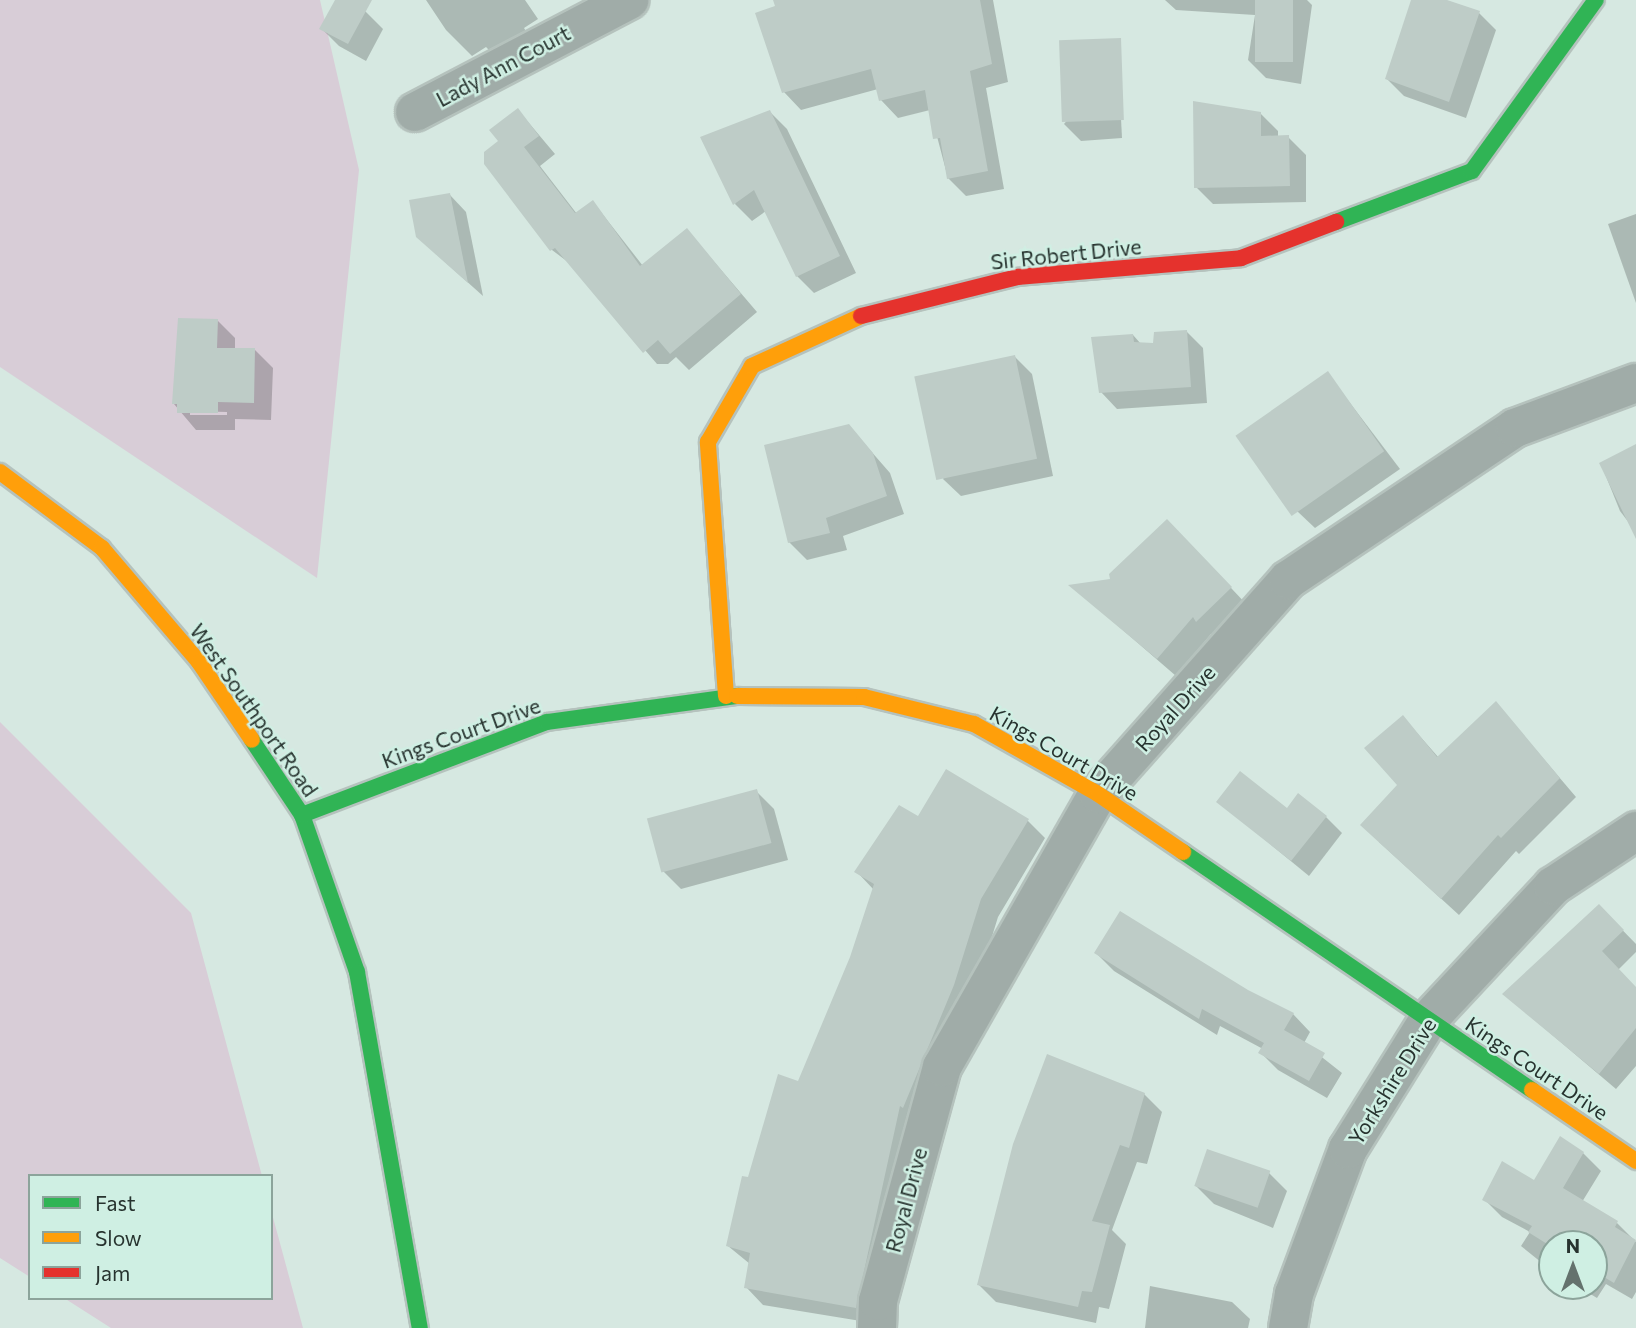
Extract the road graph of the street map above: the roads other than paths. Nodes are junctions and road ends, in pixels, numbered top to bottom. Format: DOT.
graph roads {
  1 [pos="629,0"];
  2 [pos="1596,0"];
  3 [pos="415,112"];
  4 [pos="1636,383"];
  5 [pos="0,472"];
  6 [pos="726,695"];
  7 [pos="1098,794"];
  8 [pos="302,815"];
  9 [pos="1636,831"];
  10 [pos="1429,1019"];
  11 [pos="1636,1161"];
  12 [pos="420,1328"];
  13 [pos="877,1328"];
  14 [pos="1288,1328"];
  1 -- 3 [label="street, Lady Ann Court"];
  2 -- 6 [label="street, Sir Robert Drive"];
  4 -- 7 [label="street, Royal Drive"];
  5 -- 8 [label="street, West Southport Road"];
  6 -- 7 [label="street, Kings Court Drive"];
  6 -- 8 [label="street, Kings Court Drive"];
  7 -- 10 [label="street, Kings Court Drive"];
  7 -- 13 [label="street, Royal Drive"];
  8 -- 12 [label="street, West Southport Road"];
  9 -- 10 [label="street, Yorkshire Drive"];
  10 -- 11 [label="street, Kings Court Drive"];
  10 -- 14 [label="street, Yorkshire Drive"];
}
